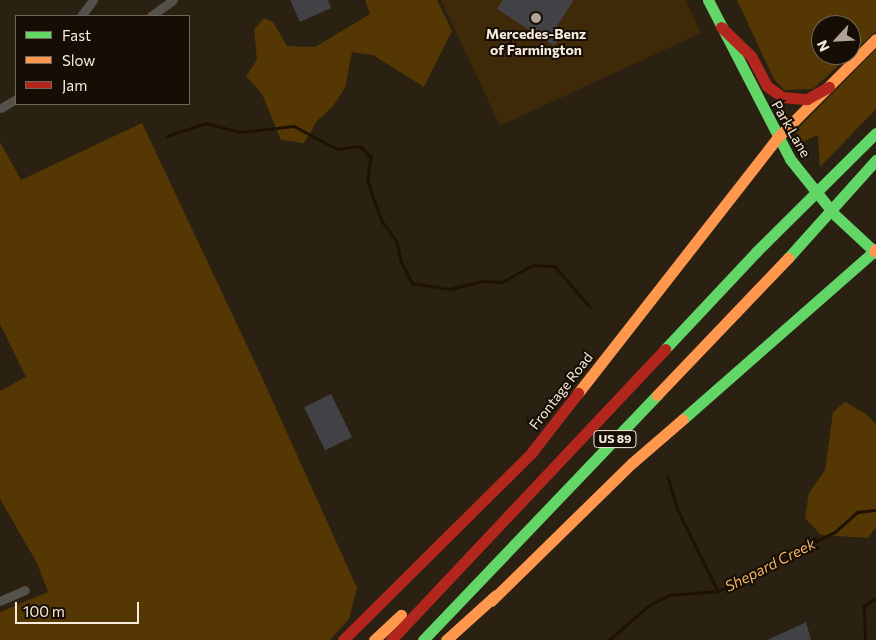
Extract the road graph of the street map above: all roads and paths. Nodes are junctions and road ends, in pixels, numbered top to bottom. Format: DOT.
graph roads {
  1 [pos="93,0"];
  2 [pos="173,0"];
  3 [pos="708,0"];
  4 [pos="82,15"];
  5 [pos="153,15"];
  6 [pos="721,27"];
  7 [pos="876,39"];
  8 [pos="829,86"];
  9 [pos="15,100"];
  10 [pos="1,108"];
  11 [pos="876,122"];
  12 [pos="876,133"];
  13 [pos="778,138"];
  14 [pos="876,160"];
  15 [pos="844,162"];
  16 [pos="876,177"];
  17 [pos="807,238"];
  18 [pos="875,251"];
  19 [pos="518,506"];
  20 [pos="24,590"];
  21 [pos="496,595"];
  22 [pos="0,601"];
  23 [pos="343,640"];
  24 [pos="374,640"];
  25 [pos="391,640"];
  26 [pos="423,640"];
  27 [pos="446,640"];
  28 [pos="456,640"];
  1 -- 4 [label="street"];
  2 -- 5 [label="street"];
  3 -- 6 [label="main road, Park Lane"];
  6 -- 8 [label="main road"];
  6 -- 13 [label="main road, Park Lane"];
  7 -- 8 [label="main road"];
  8 -- 13 [label="main road, Frontage Road"];
  9 -- 10 [label="street"];
  11 -- 15 [label="main road, US 89"];
  12 -- 15 [label="main road"];
  13 -- 18 [label="main road, Park Lane"];
  13 -- 23 [label="main road, Frontage Road"];
  14 -- 17 [label="main road"];
  15 -- 19 [label="main road, US 89"];
  16 -- 17 [label="main road, US 89"];
  17 -- 26 [label="main road, US 89"];
  18 -- 21 [label="main road"];
  19 -- 24 [label="main road"];
  19 -- 25 [label="main road, US 89"];
  20 -- 22 [label="street"];
  21 -- 27 [label="main road"];
  21 -- 28 [label="main road"];
}
